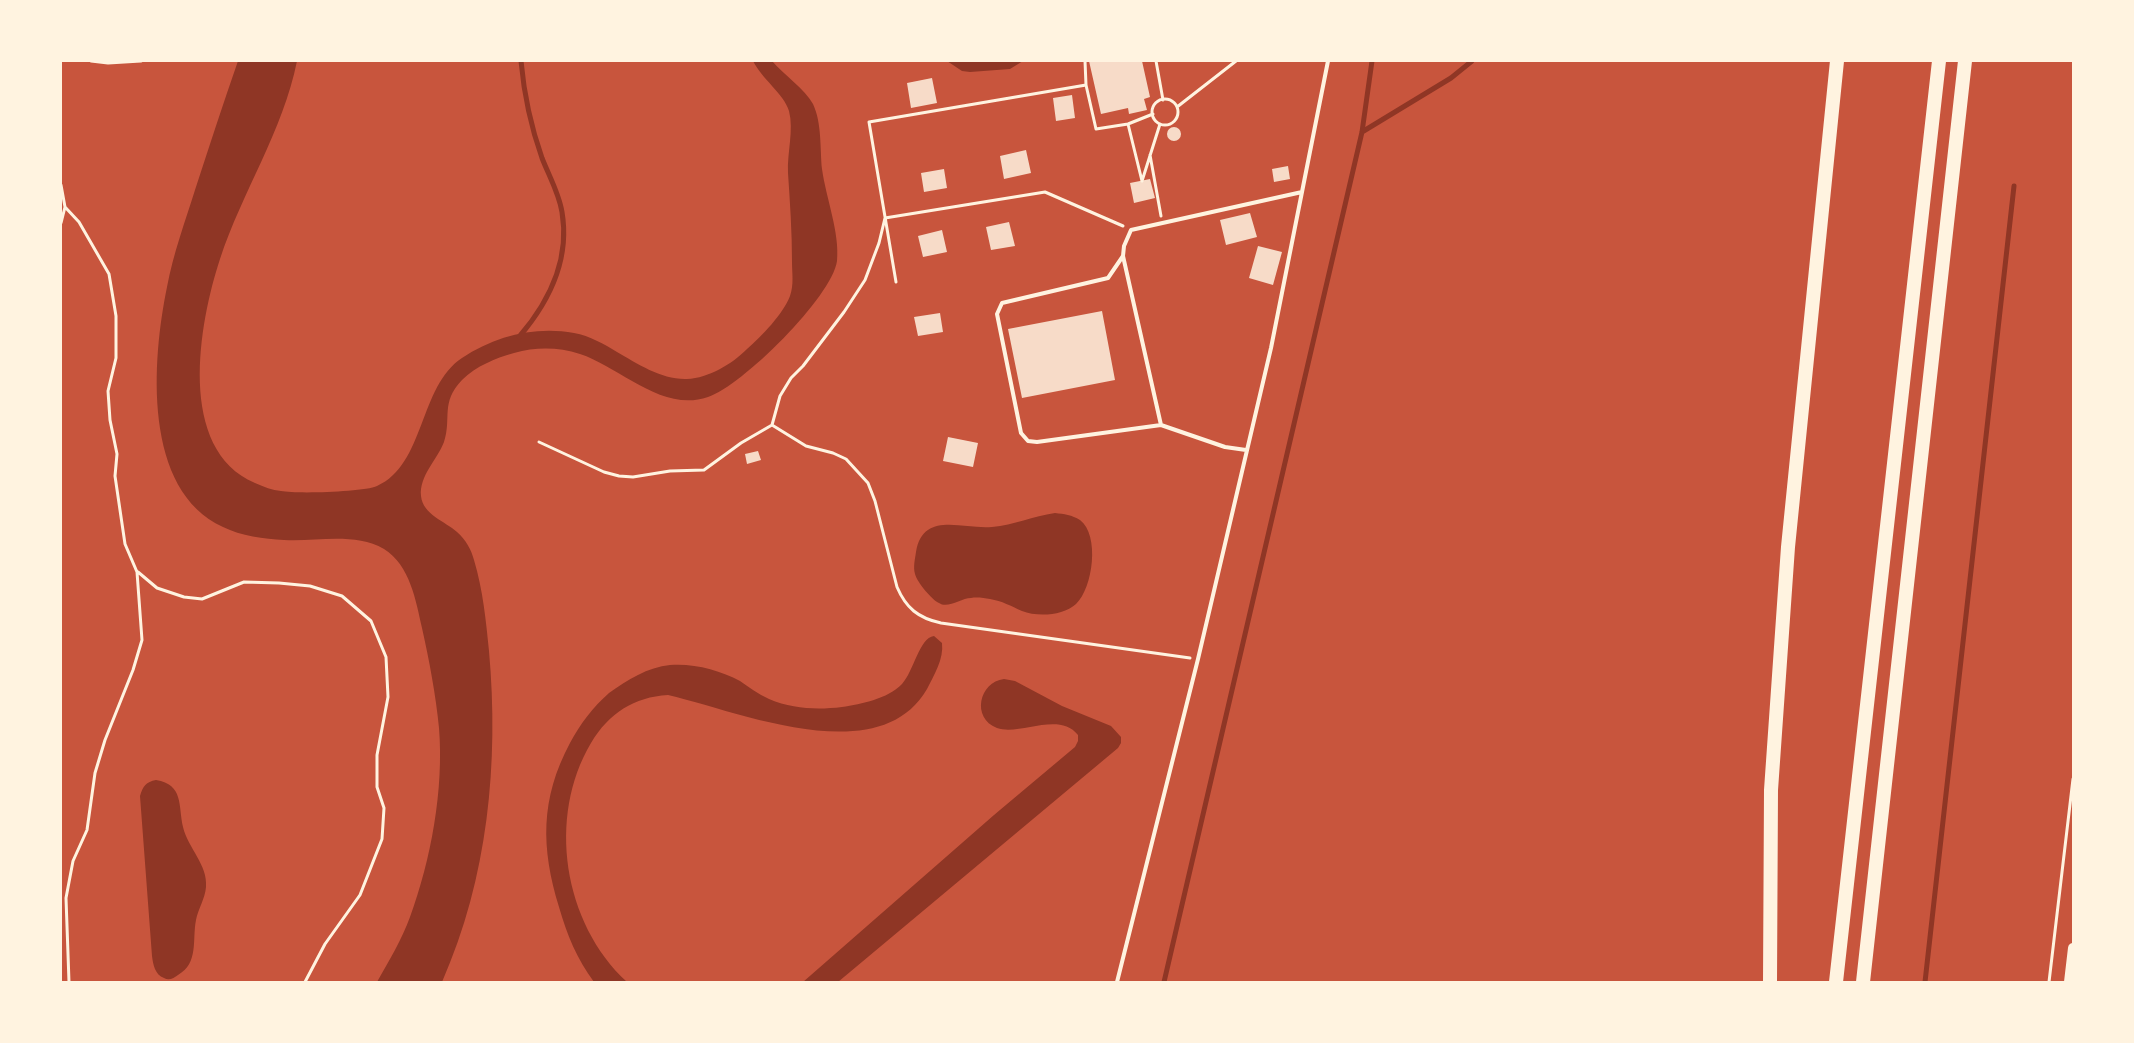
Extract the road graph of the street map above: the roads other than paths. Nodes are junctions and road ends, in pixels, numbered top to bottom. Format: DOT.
graph roads {
  1 [pos="1328,61"];
  2 [pos="1837,61"];
  3 [pos="1939,61"];
  4 [pos="1965,61"];
  5 [pos="1302,192"];
  6 [pos="1124,256"];
  7 [pos="1161,425"];
  8 [pos="1246,450"];
  9 [pos="2073,948"];
  10 [pos="1117,982"];
  11 [pos="1770,982"];
  12 [pos="1836,982"];
  13 [pos="1863,982"];
  14 [pos="2069,982"];
  1 -- 5 [label="lane"];
  2 -- 11 [label="highway"];
  3 -- 12 [label="highway"];
  4 -- 13 [label="highway"];
  5 -- 6 [label="lane"];
  5 -- 8 [label="lane"];
  6 -- 7 [label="lane"];
  6 -- 7 [label="lane"];
  7 -- 8 [label="lane"];
  8 -- 10 [label="lane"];
  9 -- 14 [label="main road"];
}
